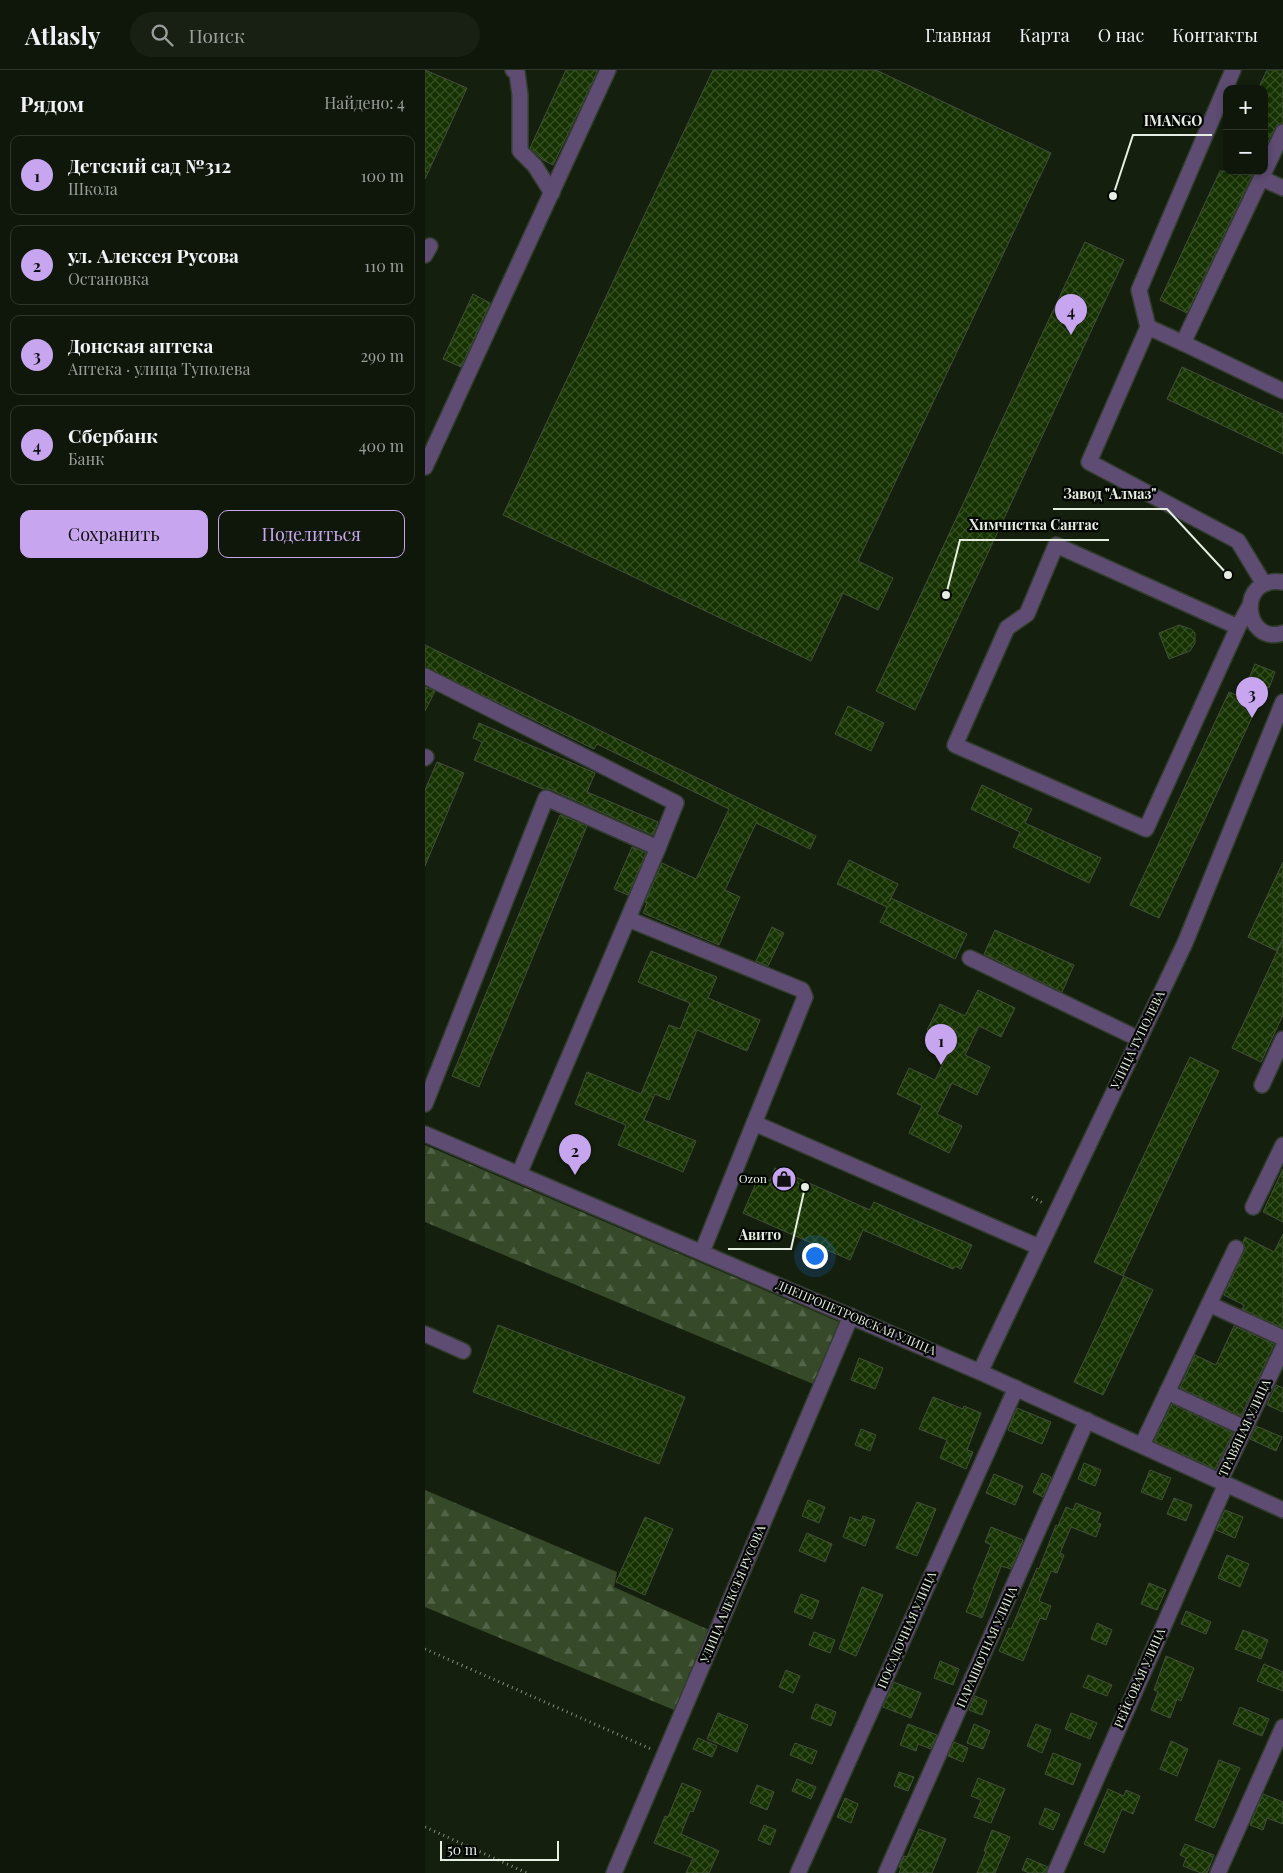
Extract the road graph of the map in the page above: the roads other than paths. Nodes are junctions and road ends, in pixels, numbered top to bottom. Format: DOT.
graph roads {
  1 [pos="513,70"];
  2 [pos="608,70"];
  3 [pos="1233,70"];
  4 [pos="1283,132"];
  5 [pos="1261,178"];
  6 [pos="1283,188"];
  7 [pos="552,193"];
  8 [pos="1148,327"];
  9 [pos="1183,343"];
  10 [pos="1283,391"];
  11 [pos="425,467"];
  12 [pos="1283,582"];
  13 [pos="1264,584"];
  14 [pos="1249,607"];
  15 [pos="1238,627"];
  16 [pos="1283,633"];
  17 [pos="425,676"];
  18 [pos="1283,702"];
  19 [pos="658,848"];
  20 [pos="628,920"];
  21 [pos="970,958"];
  22 [pos="1139,1039"];
  23 [pos="1283,1039"];
  24 [pos="1263,1085"];
  25 [pos="425,1104"];
  26 [pos="754,1123"];
  27 [pos="425,1134"];
  28 [pos="1283,1145"];
  29 [pos="519,1174"];
  30 [pos="1253,1207"];
  31 [pos="1039,1247"];
  32 [pos="1236,1248"];
  33 [pos="702,1252"];
  34 [pos="1209,1304"];
  35 [pos="851,1316"];
  36 [pos="425,1334"];
  37 [pos="1283,1338"];
  38 [pos="1283,1348"];
  39 [pos="463,1351"];
  40 [pos="980,1372"];
  41 [pos="1016,1388"];
  42 [pos="1167,1392"];
  43 [pos="1087,1420"];
  44 [pos="1245,1428"];
  45 [pos="1142,1446"];
  46 [pos="1223,1483"];
  47 [pos="1283,1510"];
  48 [pos="1283,1726"];
  49 [pos="614,1873"];
  50 [pos="797,1873"];
  51 [pos="886,1873"];
  52 [pos="1055,1873"];
  53 [pos="1218,1873"];
  1 -- 7 [label="street"];
  2 -- 7 [label="street"];
  3 -- 8 [label="street"];
  4 -- 5 [label="street"];
  5 -- 6 [label="street"];
  5 -- 9 [label="street"];
  7 -- 11 [label="street"];
  8 -- 9 [label="street"];
  8 -- 13 [label="street"];
  9 -- 10 [label="street"];
  12 -- 13 [label="street"];
  13 -- 14 [label="street"];
  14 -- 15 [label="street"];
  14 -- 16 [label="street"];
  15 -- 15 [label="street"];
  17 -- 19 [label="street"];
  18 -- 22 [label="street, УЛИЦА ТУПОЛЕВА"];
  19 -- 20 [label="street"];
  19 -- 25 [label="street"];
  20 -- 26 [label="street"];
  20 -- 29 [label="street"];
  21 -- 22 [label="street"];
  22 -- 31 [label="street, УЛИЦА ТУПОЛЕВА"];
  23 -- 24 [label="street"];
  26 -- 31 [label="street"];
  26 -- 33 [label="street"];
  27 -- 29 [label="street, ДНЕПРОПЕТРОВСКАЯ УЛИЦА"];
  28 -- 30 [label="street"];
  29 -- 33 [label="street, ДНЕПРОПЕТРОВСКАЯ УЛИЦА"];
  31 -- 40 [label="street, УЛИЦА ТУПОЛЕВА"];
  32 -- 34 [label="street"];
  33 -- 35 [label="street, ДНЕПРОПЕТРОВСКАЯ УЛИЦА"];
  34 -- 37 [label="street"];
  34 -- 42 [label="street"];
  35 -- 40 [label="street, ДНЕПРОПЕТРОВСКАЯ УЛИЦА"];
  35 -- 49 [label="street, УЛИЦА АЛЕКСЕЯ РУСОВА"];
  36 -- 39 [label="street"];
  38 -- 44 [label="street, ТРАВЯНАЯ УЛИЦА"];
  40 -- 41 [label="street, ДНЕПРОПЕТРОВСКАЯ УЛИЦА"];
  41 -- 43 [label="street, ДНЕПРОПЕТРОВСКАЯ УЛИЦА"];
  41 -- 50 [label="street, ПОСАДОЧНАЯ УЛИЦА"];
  42 -- 44 [label="street"];
  42 -- 45 [label="street"];
  43 -- 45 [label="street, ДНЕПРОПЕТРОВСКАЯ УЛИЦА"];
  43 -- 51 [label="street, ПАРАШЮТНАЯ УЛИЦА"];
  44 -- 46 [label="street, ТРАВЯНАЯ УЛИЦА"];
  45 -- 46 [label="street, ДНЕПРОПЕТРОВСКАЯ УЛИЦА"];
  46 -- 47 [label="street, ДНЕПРОПЕТРОВСКАЯ УЛИЦА"];
  46 -- 52 [label="street, РЕЙСОВАЯ УЛИЦА"];
  48 -- 53 [label="street"];
}
